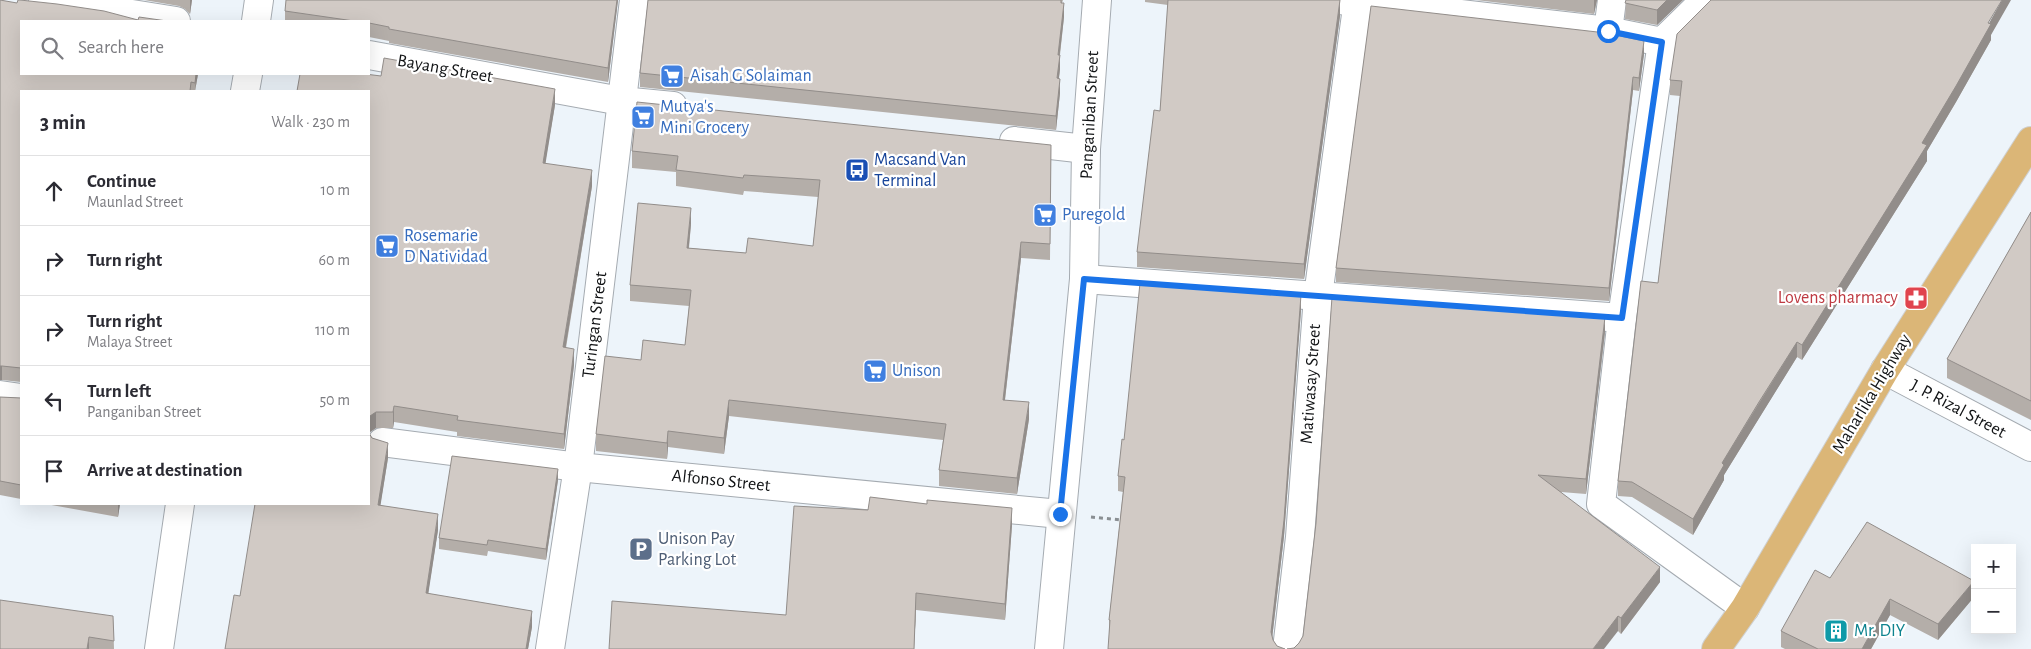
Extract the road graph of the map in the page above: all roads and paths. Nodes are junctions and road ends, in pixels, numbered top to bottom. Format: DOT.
graph roads {
  1 [pos="43,0"];
  2 [pos="259,0"];
  3 [pos="634,0"];
  4 [pos="1097,0"];
  5 [pos="1612,0"];
  6 [pos="1705,0"];
  7 [pos="1351,1"];
  8 [pos="170,20"];
  9 [pos="256,20"];
  10 [pos="1608,31"];
  11 [pos="1662,42"];
  12 [pos="370,55"];
  13 [pos="248,75"];
  14 [pos="245,90"];
  15 [pos="621,101"];
  16 [pos="700,109"];
  17 [pos="988,139"];
  18 [pos="1086,149"];
  19 [pos="2028,154"];
  20 [pos="1084,279"];
  21 [pos="1318,296"];
  22 [pos="1622,318"];
  23 [pos="1885,370"];
  24 [pos="0,395"];
  25 [pos="20,398"];
  26 [pos="382,442"];
  27 [pos="2031,447"];
  28 [pos="578,467"];
  29 [pos="180,505"];
  30 [pos="1060,514"];
  31 [pos="1127,521"];
  32 [pos="1745,608"];
  33 [pos="159,649"];
  34 [pos="550,649"];
  35 [pos="1049,649"];
  36 [pos="1287,649"];
  37 [pos="1716,649"];
  1 -- 8 [label="street"];
  2 -- 9 [label="street"];
  3 -- 15 [label="street, Turingan Street"];
  4 -- 18 [label="street, Panganiban Street"];
  5 -- 10 [label="street"];
  6 -- 11 [label="street"];
  7 -- 10 [label="street"];
  7 -- 21 [label="street, Matiwasay Street"];
  10 -- 11 [label="street"];
  11 -- 22 [label="street"];
  12 -- 15 [label="street, Bayang Street"];
  13 -- 14 [label="street"];
  15 -- 16 [label="street, Bayang Street"];
  15 -- 28 [label="street, Turingan Street"];
  17 -- 18 [label="street"];
  18 -- 20 [label="street, Panganiban Street"];
  19 -- 23 [label="main road, Maharlika Highway"];
  20 -- 21 [label="street"];
  20 -- 30 [label="street, Panganiban Street"];
  21 -- 22 [label="street"];
  21 -- 36 [label="street, Matiwasay Street"];
  22 -- 32 [label="street"];
  23 -- 27 [label="street, J. P. Rizal Street"];
  23 -- 32 [label="main road, Maharlika Highway"];
  24 -- 25 [label="street"];
  26 -- 28 [label="street, Alfonso Street"];
  28 -- 30 [label="street, Alfonso Street"];
  28 -- 34 [label="street, Turingan Street"];
  29 -- 33 [label="street"];
  30 -- 31 [label="path"];
  30 -- 35 [label="street, Panganiban Street"];
  32 -- 37 [label="main road, Maharlika Highway"];
}
